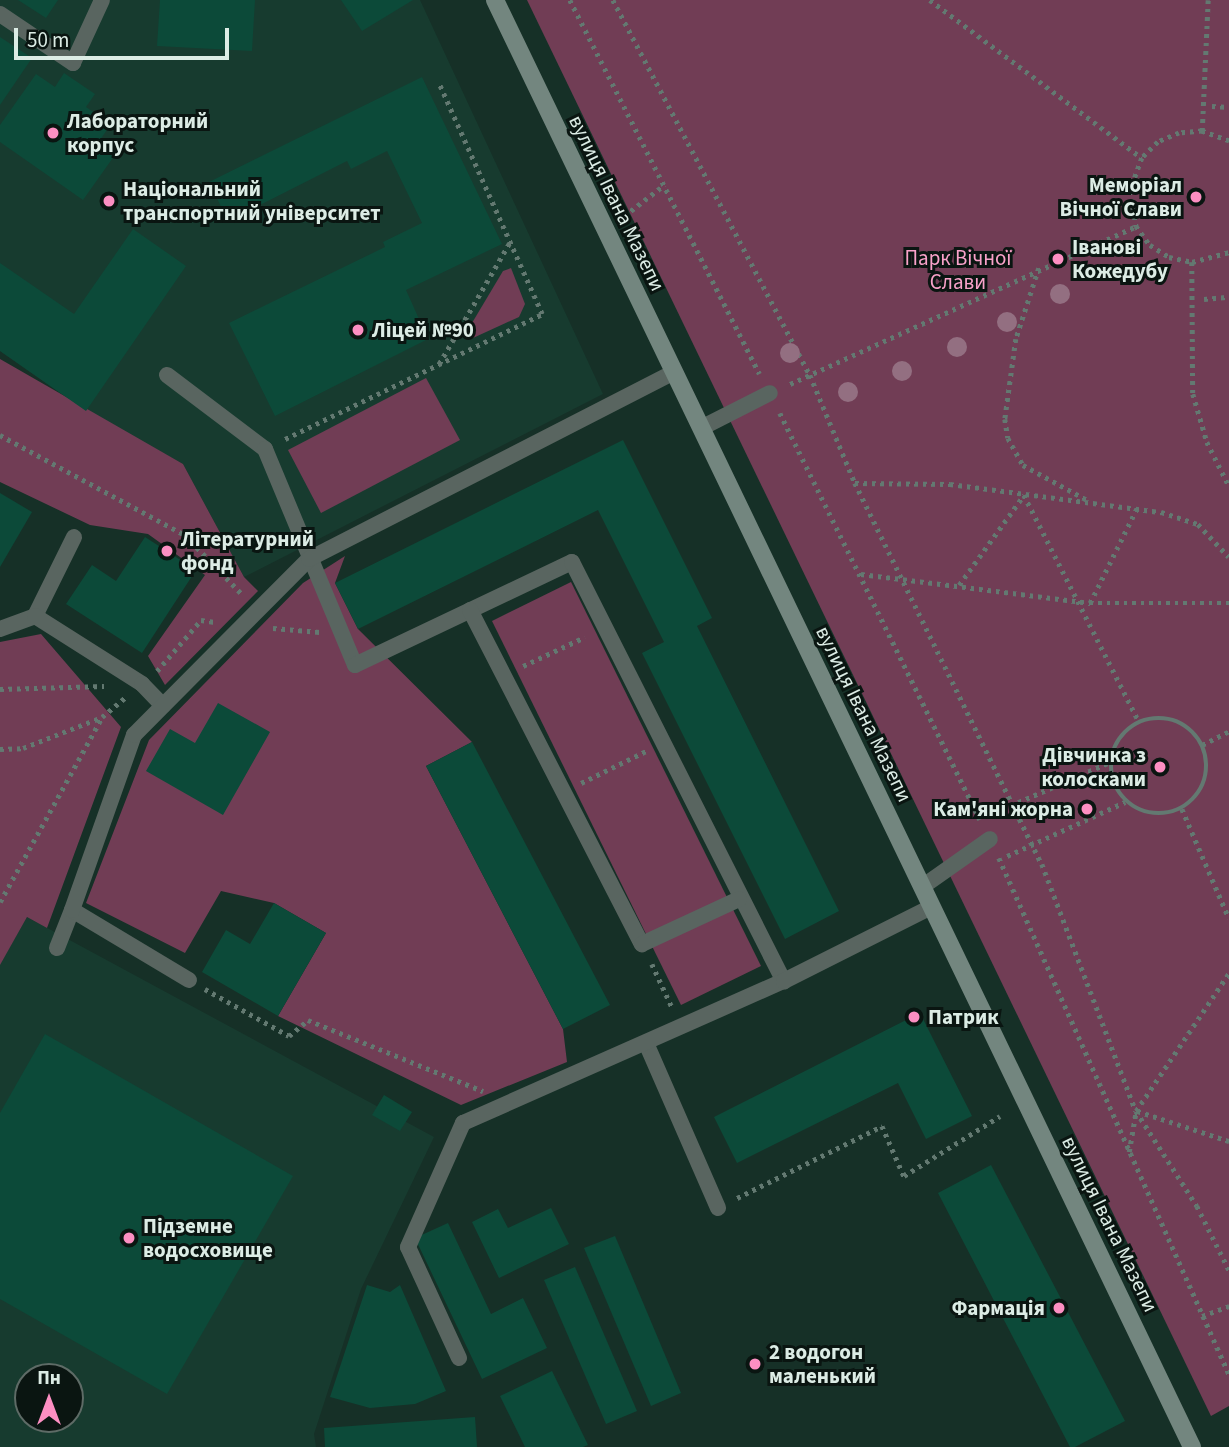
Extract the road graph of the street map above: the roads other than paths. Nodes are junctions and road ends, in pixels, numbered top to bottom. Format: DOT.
graph roads {
  1 [pos="102,0"];
  2 [pos="495,0"];
  3 [pos="0,14"];
  4 [pos="674,372"];
  5 [pos="167,375"];
  6 [pos="770,393"];
  7 [pos="701,428"];
  8 [pos="74,537"];
  9 [pos="309,559"];
  10 [pos="470,610"];
  11 [pos="34,616"];
  12 [pos="0,629"];
  13 [pos="163,706"];
  14 [pos="990,839"];
  15 [pos="922,887"];
  16 [pos="740,900"];
  17 [pos="932,907"];
  18 [pos="72,909"];
  19 [pos="57,948"];
  20 [pos="189,980"];
  21 [pos="784,981"];
  22 [pos="646,1043"];
  23 [pos="718,1208"];
  24 [pos="459,1358"];
  25 [pos="1192,1447"];
  1 -- 3 [label="lane"];
  2 -- 4 [label="main road, вулиця Івана Мазепи"];
  4 -- 7 [label="main road, вулиця Івана Мазепи"];
  4 -- 9 [label="lane"];
  5 -- 9 [label="lane"];
  6 -- 7 [label="lane"];
  7 -- 15 [label="main road, вулиця Івана Мазепи"];
  8 -- 11 [label="lane"];
  9 -- 10 [label="lane"];
  9 -- 13 [label="lane"];
  10 -- 16 [label="lane"];
  10 -- 16 [label="lane"];
  11 -- 12 [label="lane"];
  11 -- 13 [label="lane"];
  13 -- 18 [label="lane"];
  14 -- 15 [label="lane"];
  15 -- 17 [label="main road, вулиця Івана Мазепи"];
  16 -- 21 [label="lane"];
  17 -- 21 [label="lane"];
  17 -- 25 [label="main road, вулиця Івана Мазепи"];
  18 -- 19 [label="lane"];
  18 -- 20 [label="lane"];
  21 -- 22 [label="lane"];
  22 -- 23 [label="lane"];
  22 -- 24 [label="lane"];
}
